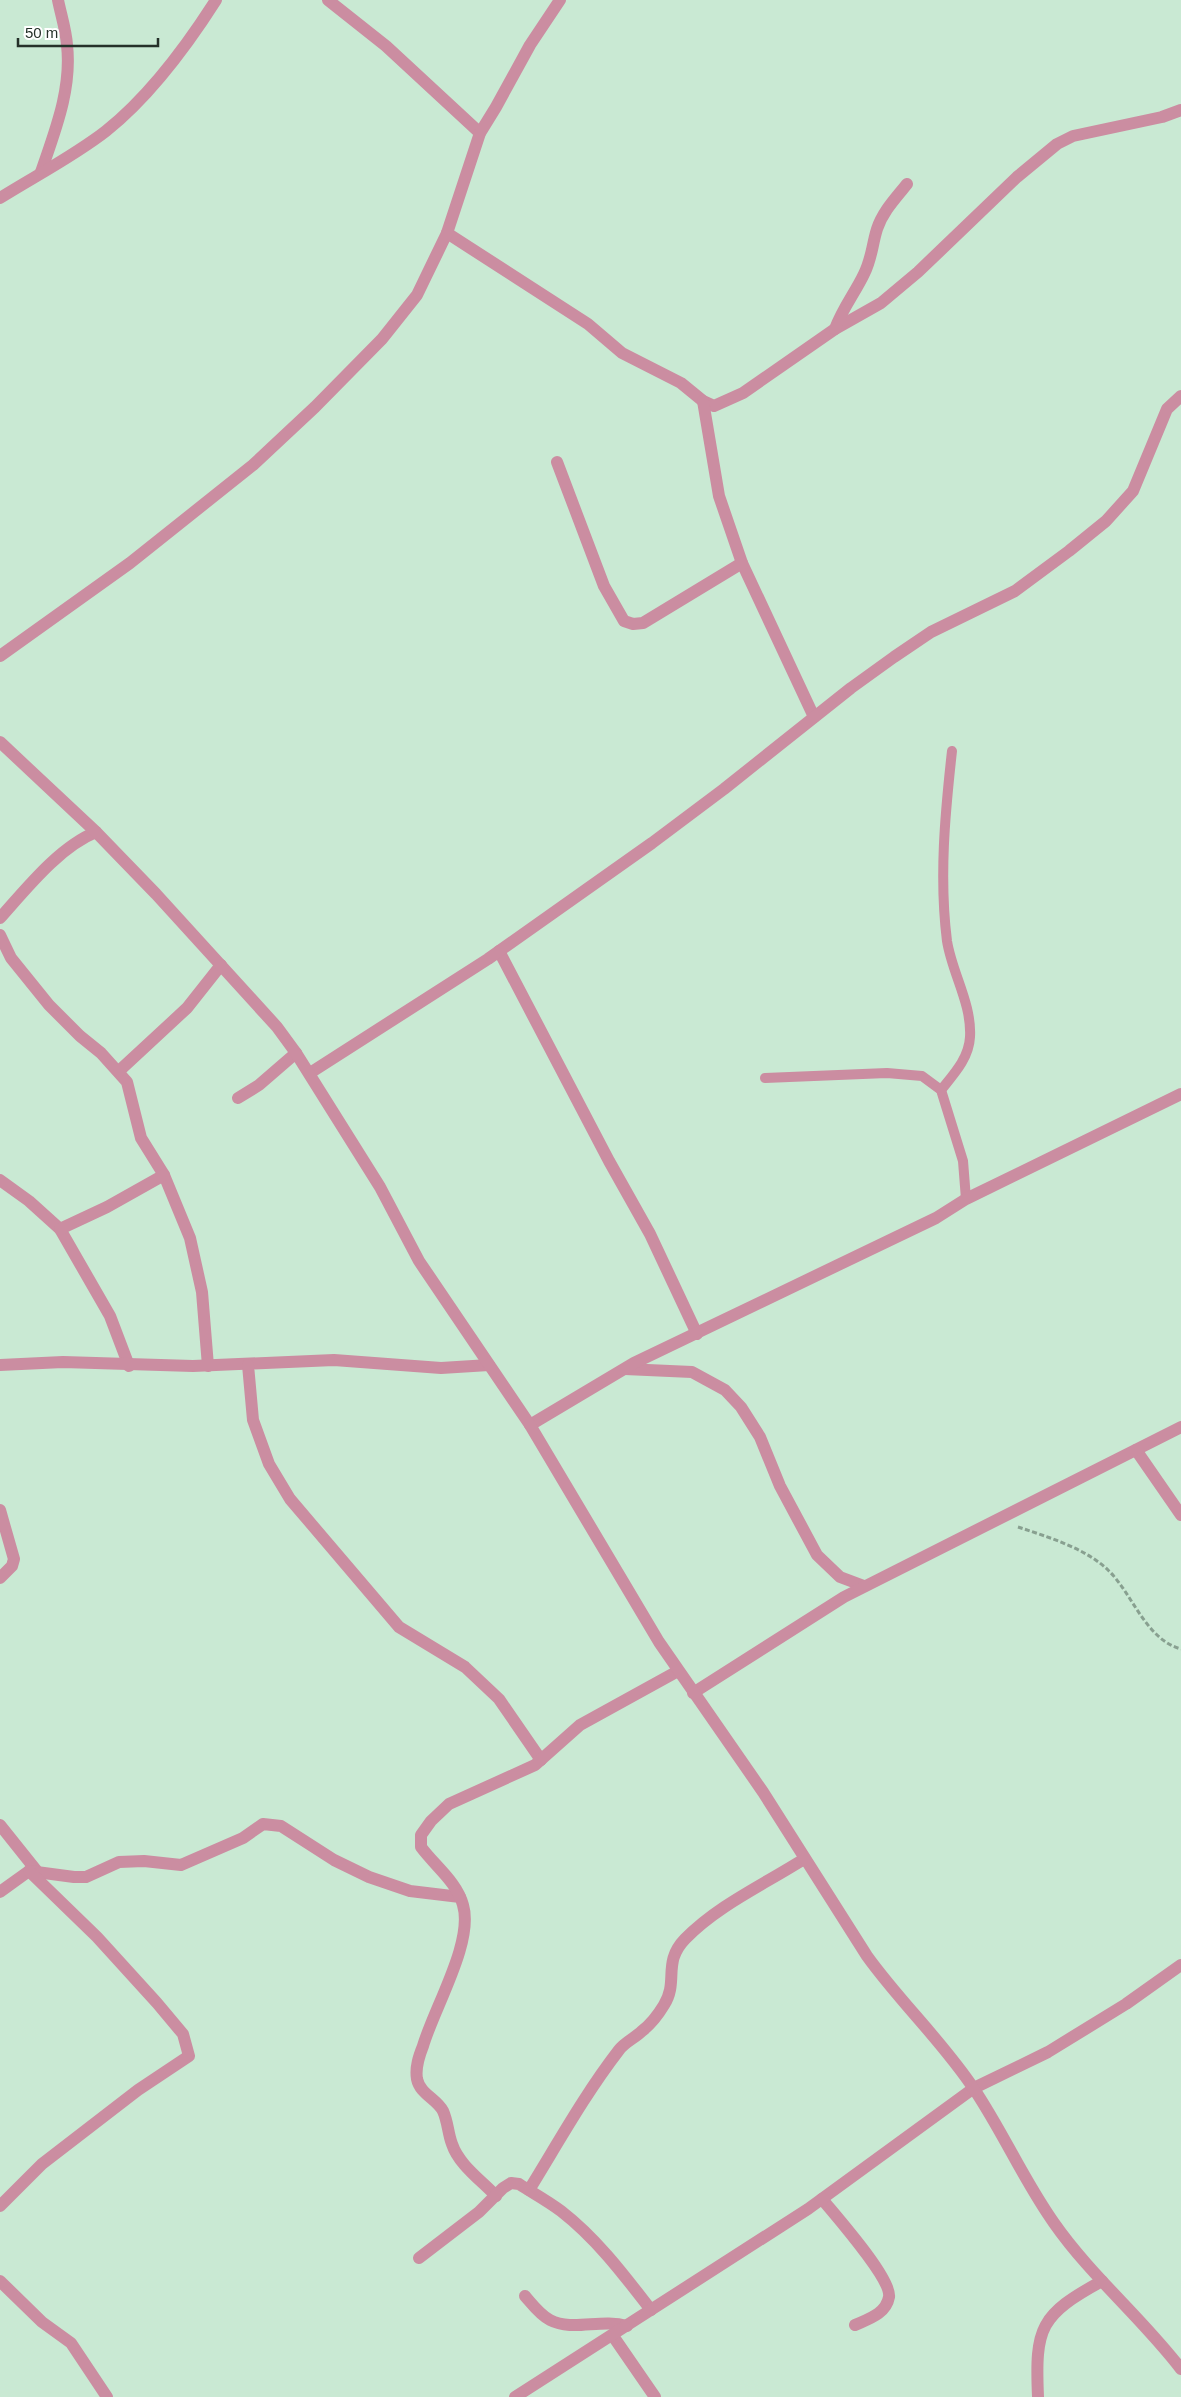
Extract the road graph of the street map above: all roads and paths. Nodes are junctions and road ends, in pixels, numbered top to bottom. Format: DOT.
graph roads {
  1 [pos="58,0"];
  2 [pos="216,0"];
  3 [pos="328,0"];
  4 [pos="560,0"];
  5 [pos="1181,110"];
  6 [pos="480,133"];
  7 [pos="41,172"];
  8 [pos="907,184"];
  9 [pos="0,198"];
  10 [pos="447,233"];
  11 [pos="834,329"];
  12 [pos="1181,396"];
  13 [pos="703,401"];
  14 [pos="557,462"];
  15 [pos="742,563"];
  16 [pos="0,656"];
  17 [pos="814,718"];
  18 [pos="0,742"];
  19 [pos="952,751"];
  20 [pos="96,832"];
  21 [pos="0,918"];
  22 [pos="0,934"];
  23 [pos="499,951"];
  24 [pos="221,965"];
  25 [pos="296,1053"];
  26 [pos="119,1071"];
  27 [pos="310,1073"];
  28 [pos="765,1078"];
  29 [pos="942,1090"];
  30 [pos="1181,1094"];
  31 [pos="238,1098"];
  32 [pos="164,1175"];
  33 [pos="0,1180"];
  34 [pos="966,1199"];
  35 [pos="60,1229"];
  36 [pos="697,1334"];
  37 [pos="0,1365"];
  38 [pos="248,1365"];
  39 [pos="489,1365"];
  40 [pos="129,1366"];
  41 [pos="208,1366"];
  42 [pos="623,1369"];
  43 [pos="530,1425"];
  44 [pos="1181,1427"];
  45 [pos="1136,1450"];
  46 [pos="0,1510"];
  47 [pos="1181,1515"];
  48 [pos="993,1520"];
  49 [pos="0,1578"];
  50 [pos="864,1586"];
  51 [pos="1181,1649"];
  52 [pos="678,1671"];
  53 [pos="693,1693"];
  54 [pos="541,1760"];
  55 [pos="0,1825"];
  56 [pos="804,1859"];
  57 [pos="33,1870"];
  58 [pos="0,1892"];
  59 [pos="460,1897"];
  60 [pos="1181,1965"];
  61 [pos="974,2088"];
  62 [pos="529,2190"];
  63 [pos="496,2196"];
  64 [pos="822,2198"];
  65 [pos="0,2206"];
  66 [pos="419,2258"];
  67 [pos="0,2281"];
  68 [pos="1102,2282"];
  69 [pos="525,2296"];
  70 [pos="651,2310"];
  71 [pos="855,2325"];
  72 [pos="627,2326"];
  73 [pos="613,2336"];
  74 [pos="1181,2369"];
  75 [pos="107,2397"];
  76 [pos="515,2397"];
  77 [pos="655,2397"];
  78 [pos="1038,2397"];
  1 -- 7 [label="street"];
  2 -- 7 [label="street"];
  3 -- 6 [label="street"];
  4 -- 6 [label="street"];
  5 -- 11 [label="street"];
  6 -- 10 [label="street"];
  7 -- 9 [label="street"];
  8 -- 11 [label="street"];
  10 -- 13 [label="street"];
  10 -- 16 [label="street"];
  11 -- 13 [label="street"];
  12 -- 17 [label="street"];
  13 -- 15 [label="street"];
  14 -- 15 [label="street"];
  15 -- 17 [label="street"];
  17 -- 23 [label="street"];
  18 -- 20 [label="street"];
  19 -- 29 [label="lane"];
  20 -- 21 [label="street"];
  20 -- 24 [label="street"];
  22 -- 26 [label="street"];
  23 -- 27 [label="street"];
  23 -- 36 [label="street"];
  24 -- 25 [label="street"];
  24 -- 26 [label="street"];
  25 -- 27 [label="street"];
  25 -- 31 [label="street"];
  26 -- 32 [label="street"];
  27 -- 39 [label="street"];
  28 -- 29 [label="lane"];
  29 -- 34 [label="lane"];
  30 -- 34 [label="street"];
  32 -- 35 [label="street"];
  32 -- 41 [label="street"];
  33 -- 35 [label="street"];
  34 -- 36 [label="street"];
  35 -- 40 [label="street"];
  36 -- 42 [label="street"];
  37 -- 40 [label="street"];
  38 -- 39 [label="street"];
  38 -- 41 [label="street"];
  38 -- 54 [label="street"];
  39 -- 43 [label="street"];
  40 -- 41 [label="street"];
  42 -- 43 [label="street"];
  42 -- 50 [label="street"];
  43 -- 52 [label="street"];
  44 -- 45 [label="street"];
  45 -- 47 [label="street"];
  45 -- 48 [label="street"];
  46 -- 49 [label="street"];
  48 -- 50 [label="street"];
  48 -- 51 [label="path"];
  50 -- 53 [label="street"];
  52 -- 53 [label="street"];
  52 -- 54 [label="street"];
  53 -- 56 [label="street"];
  54 -- 59 [label="street"];
  55 -- 57 [label="street"];
  56 -- 61 [label="street"];
  56 -- 62 [label="street"];
  57 -- 58 [label="street"];
  57 -- 59 [label="street"];
  57 -- 65 [label="street"];
  59 -- 63 [label="street"];
  60 -- 61 [label="street"];
  61 -- 64 [label="street"];
  61 -- 68 [label="street"];
  62 -- 63 [label="street"];
  62 -- 70 [label="street"];
  63 -- 66 [label="street"];
  64 -- 70 [label="street"];
  64 -- 71 [label="street"];
  67 -- 75 [label="street"];
  68 -- 74 [label="street"];
  68 -- 78 [label="street"];
  69 -- 72 [label="street"];
  70 -- 72 [label="street"];
  72 -- 73 [label="street"];
  73 -- 76 [label="street"];
  73 -- 77 [label="street"];
}
